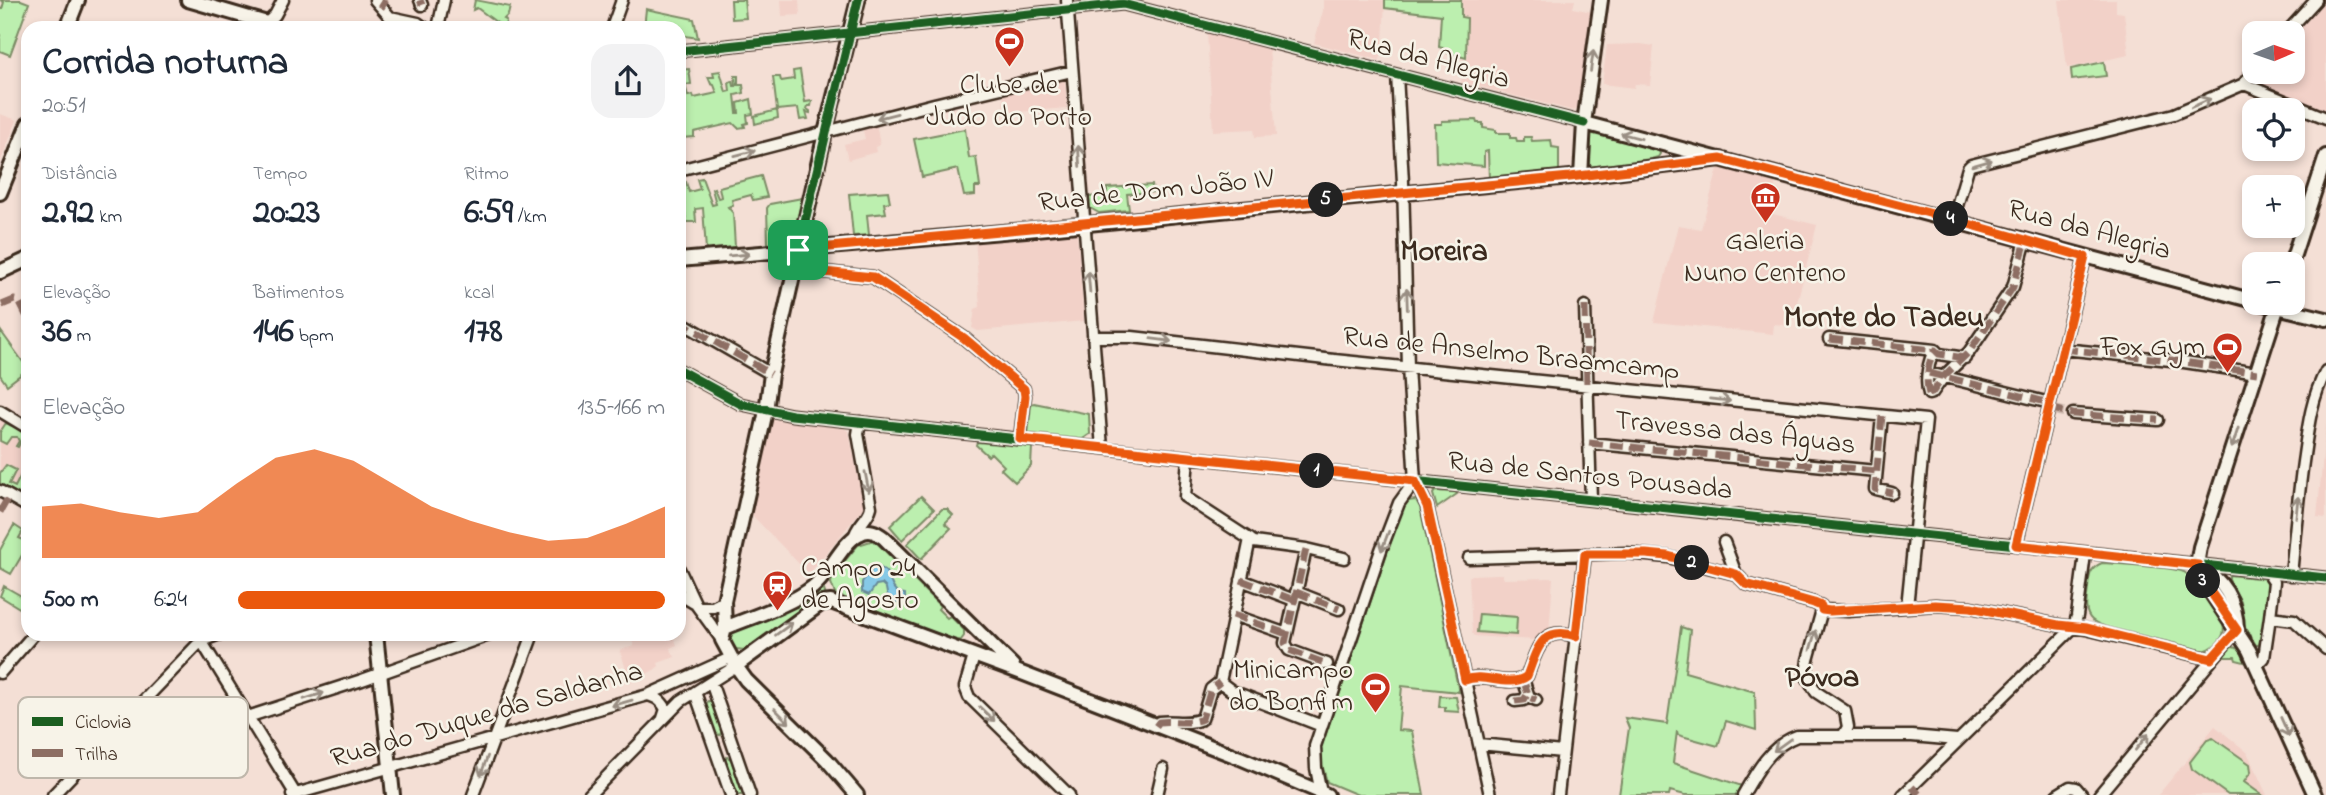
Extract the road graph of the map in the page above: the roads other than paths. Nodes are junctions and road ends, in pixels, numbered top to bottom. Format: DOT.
graph roads {
  1 [pos="78,0"];
  2 [pos="188,0"];
  3 [pos="283,0"];
  4 [pos="444,0"];
  5 [pos="622,0"];
  6 [pos="858,0"];
  7 [pos="1601,0"];
  8 [pos="2316,0"];
  9 [pos="381,3"];
  10 [pos="1067,4"];
  11 [pos="70,21"];
  12 [pos="256,21"];
  13 [pos="272,21"];
  14 [pos="395,21"];
  15 [pos="440,21"];
  16 [pos="614,21"];
  17 [pos="2297,21"];
  18 [pos="849,32"];
  19 [pos="686,50"];
  20 [pos="1072,71"];
  21 [pos="1396,75"];
  22 [pos="2245,84"];
  23 [pos="2326,118"];
  24 [pos="1584,123"];
  25 [pos="825,133"];
  26 [pos="21,141"];
  27 [pos="1667,145"];
  28 [pos="2326,156"];
  29 [pos="1721,159"];
  30 [pos="1666,167"];
  31 [pos="686,168"];
  32 [pos="1581,176"];
  33 [pos="0,193"];
  34 [pos="1404,193"];
  35 [pos="1953,220"];
  36 [pos="1084,224"];
  37 [pos="2026,240"];
  38 [pos="798,250"];
  39 [pos="2295,252"];
  40 [pos="2085,257"];
  41 [pos="686,259"];
  42 [pos="21,262"];
  43 [pos="794,269"];
  44 [pos="0,272"];
  45 [pos="2242,298"];
  46 [pos="1585,306"];
  47 [pos="2305,313"];
  48 [pos="2275,315"];
  49 [pos="2326,319"];
  50 [pos="686,325"];
  51 [pos="1093,337"];
  52 [pos="1829,339"];
  53 [pos="2063,349"];
  54 [pos="1935,350"];
  55 [pos="1965,358"];
  56 [pos="1408,367"];
  57 [pos="2326,370"];
  58 [pos="1929,373"];
  59 [pos="2257,373"];
  60 [pos="771,374"];
  61 [pos="686,376"];
  62 [pos="1944,376"];
  63 [pos="1587,386"];
  64 [pos="2051,407"];
  65 [pos="0,411"];
  66 [pos="766,411"];
  67 [pos="2073,414"];
  68 [pos="1882,416"];
  69 [pos="2158,420"];
  70 [pos="860,422"];
  71 [pos="21,424"];
  72 [pos="1020,439"];
  73 [pos="1589,443"];
  74 [pos="1102,447"];
  75 [pos="1188,458"];
  76 [pos="1876,471"];
  77 [pos="1415,481"];
  78 [pos="0,491"];
  79 [pos="1892,493"];
  80 [pos="1591,500"];
  81 [pos="21,503"];
  82 [pos="1916,534"];
  83 [pos="854,538"];
  84 [pos="1250,539"];
  85 [pos="1724,542"];
  86 [pos="2016,545"];
  87 [pos="1306,549"];
  88 [pos="1585,554"];
  89 [pos="2085,554"];
  90 [pos="1345,558"];
  91 [pos="1469,558"];
  92 [pos="2198,565"];
  93 [pos="827,572"];
  94 [pos="2268,573"];
  95 [pos="1736,574"];
  96 [pos="2291,575"];
  97 [pos="2326,578"];
  98 [pos="1241,580"];
  99 [pos="686,584"];
  100 [pos="1295,596"];
  101 [pos="686,599"];
  102 [pos="724,601"];
  103 [pos="836,604"];
  104 [pos="696,605"];
  105 [pos="1907,607"];
  106 [pos="1339,609"];
  107 [pos="1822,610"];
  108 [pos="1233,615"];
  109 [pos="2270,617"];
  110 [pos="2074,626"];
  111 [pos="974,629"];
  112 [pos="2237,630"];
  113 [pos="724,634"];
  114 [pos="1287,634"];
  115 [pos="1576,636"];
  116 [pos="28,641"];
  117 [pos="195,641"];
  118 [pos="202,641"];
  119 [pos="377,641"];
  120 [pos="473,641"];
  121 [pos="530,641"];
  122 [pos="2326,649"];
  123 [pos="960,651"];
  124 [pos="974,656"];
  125 [pos="2211,659"];
  126 [pos="733,662"];
  127 [pos="1326,664"];
  128 [pos="2257,665"];
  129 [pos="1018,672"];
  130 [pos="0,673"];
  131 [pos="381,674"];
  132 [pos="1465,680"];
  133 [pos="1523,680"];
  134 [pos="711,682"];
  135 [pos="1220,682"];
  136 [pos="695,692"];
  137 [pos="648,695"];
  138 [pos="144,697"];
  139 [pos="236,697"];
  140 [pos="1516,701"];
  141 [pos="249,717"];
  142 [pos="663,719"];
  143 [pos="1156,726"];
  144 [pos="1322,726"];
  145 [pos="1843,736"];
  146 [pos="494,738"];
  147 [pos="1957,740"];
  148 [pos="732,743"];
  149 [pos="1479,744"];
  150 [pos="715,749"];
  151 [pos="1562,751"];
  152 [pos="390,768"];
  153 [pos="1163,769"];
  154 [pos="69,778"];
  155 [pos="1915,790"];
  156 [pos="1324,794"];
  157 [pos="53,795"];
  158 [pos="295,795"];
  159 [pos="393,795"];
  160 [pos="473,795"];
  161 [pos="589,795"];
  162 [pos="731,795"];
  163 [pos="750,795"];
  164 [pos="857,795"];
  165 [pos="1069,795"];
  166 [pos="1157,795"];
  167 [pos="1490,795"];
  168 [pos="1558,795"];
  169 [pos="1743,795"];
  170 [pos="1903,795"];
  171 [pos="2057,795"];
  172 [pos="2082,795"];
  173 [pos="2099,795"];
  174 [pos="2315,795"];
  1 -- 11 [label="main road"];
  2 -- 12 [label="main road"];
  3 -- 13 [label="street"];
  4 -- 15 [label="street"];
  5 -- 16 [label="street"];
  6 -- 18 [label="main road"];
  24 -- 7 [label="main road, one-way"];
  8 -- 17 [label="street"];
  9 -- 14 [label="street"];
  10 -- 18 [label="street, Rua da Alegria"];
  10 -- 20 [label="street"];
  10 -- 21 [label="street, Rua da Alegria"];
  18 -- 19 [label="street, Rua da Alegria"];
  18 -- 25 [label="main road"];
  20 -- 25 [label="street, one-way"];
  36 -- 20 [label="street, one-way"];
  21 -- 24 [label="street, Rua da Alegria"];
  21 -- 34 [label="street"];
  22 -- 23 [label="street"];
  35 -- 22 [label="street, one-way"];
  27 -- 24 [label="main road, Rua da Alegria, one-way"];
  24 -- 32 [label="main road"];
  31 -- 25 [label="street, one-way"];
  25 -- 38 [label="main road"];
  26 -- 33 [label="main road"];
  27 -- 29 [label="main road, Rua da Alegria"];
  27 -- 30 [label="main road"];
  28 -- 39 [label="main road"];
  29 -- 30 [label="main road, Rua de Dom João IV"];
  29 -- 35 [label="main road, Rua da Alegria"];
  30 -- 32 [label="main road, Rua de Dom João IV"];
  32 -- 34 [label="main road, Rua de Dom João IV"];
  34 -- 36 [label="main road, Rua de Dom João IV"];
  56 -- 34 [label="street, one-way"];
  35 -- 37 [label="main road, Rua da Alegria"];
  36 -- 38 [label="main road, Rua de Dom João IV"];
  51 -- 36 [label="street, one-way"];
  37 -- 40 [label="main road, Rua da Alegria"];
  37 -- 55 [label="street"];
  41 -- 38 [label="main road, Rua de Dom João IV, one-way"];
  38 -- 43 [label="main road"];
  40 -- 45 [label="main road, Rua da Alegria"];
  40 -- 53 [label="street"];
  42 -- 44 [label="main road"];
  43 -- 60 [label="main road"];
  43 -- 72 [label="street"];
  46 -- 63 [label="street"];
  47 -- 49 [label="main road"];
  48 -- 59 [label="main road"];
  50 -- 60 [label="street"];
  51 -- 56 [label="street, Rua de Anselmo Braamcamp, one-way"];
  51 -- 74 [label="street"];
  52 -- 54 [label="street"];
  53 -- 59 [label="street"];
  53 -- 64 [label="street"];
  54 -- 55 [label="street"];
  54 -- 58 [label="street"];
  55 -- 62 [label="street"];
  56 -- 63 [label="street, Rua de Anselmo Braamcamp"];
  56 -- 77 [label="street"];
  96 -- 57 [label="street, one-way"];
  58 -- 62 [label="street"];
  58 -- 62 [label="street"];
  59 -- 92 [label="main road, one-way"];
  60 -- 66 [label="main road"];
  61 -- 66 [label="street, Rua de Santos Pousada"];
  62 -- 64 [label="street"];
  63 -- 68 [label="street, Rua de Anselmo Braamcamp, one-way"];
  63 -- 73 [label="street"];
  64 -- 86 [label="street"];
  65 -- 71 [label="street"];
  66 -- 70 [label="street, Rua de Santos Pousada"];
  66 -- 102 [label="main road"];
  67 -- 69 [label="street"];
  68 -- 76 [label="street"];
  68 -- 82 [label="street, Rua de Anselmo Braamcamp"];
  70 -- 72 [label="street, Rua de Santos Pousada"];
  70 -- 83 [label="street, one-way"];
  72 -- 74 [label="street, Rua de Santos Pousada"];
  73 -- 76 [label="street, Travessa das Águas"];
  73 -- 80 [label="street"];
  74 -- 75 [label="street, Rua de Santos Pousada"];
  75 -- 77 [label="street, Rua de Santos Pousada"];
  75 -- 84 [label="street"];
  76 -- 79 [label="street"];
  77 -- 80 [label="street, Rua de Santos Pousada"];
  77 -- 132 [label="street"];
  77 -- 144 [label="street, one-way"];
  78 -- 81 [label="street"];
  80 -- 82 [label="street, Rua de Santos Pousada"];
  82 -- 86 [label="street, Rua de Santos Pousada"];
  82 -- 105 [label="street"];
  83 -- 93 [label="main road"];
  83 -- 111 [label="main road"];
  84 -- 87 [label="street"];
  84 -- 98 [label="street"];
  85 -- 95 [label="street"];
  86 -- 89 [label="street, Rua de Santos Pousada"];
  87 -- 90 [label="street"];
  87 -- 100 [label="street"];
  88 -- 91 [label="street"];
  88 -- 95 [label="street"];
  88 -- 115 [label="street"];
  89 -- 92 [label="street, Rua de Santos Pousada"];
  89 -- 110 [label="street"];
  92 -- 94 [label="street, Rua de Santos Pousada"];
  92 -- 112 [label="main road"];
  93 -- 103 [label="main road"];
  93 -- 113 [label="main road"];
  94 -- 96 [label="street, Rua de Santos Pousada"];
  94 -- 109 [label="street"];
  95 -- 107 [label="street"];
  96 -- 97 [label="street, Rua de Santos Pousada"];
  98 -- 100 [label="street"];
  98 -- 108 [label="street"];
  99 -- 104 [label="street"];
  100 -- 106 [label="street"];
  100 -- 114 [label="street"];
  101 -- 104 [label="street"];
  102 -- 104 [label="street"];
  102 -- 113 [label="main road"];
  103 -- 123 [label="main road"];
  126 -- 103 [label="main road, one-way"];
  104 -- 113 [label="street"];
  105 -- 107 [label="street"];
  105 -- 110 [label="street"];
  145 -- 107 [label="street, one-way"];
  108 -- 114 [label="street"];
  108 -- 135 [label="street"];
  109 -- 122 [label="street"];
  109 -- 128 [label="street"];
  110 -- 125 [label="street"];
  110 -- 147 [label="street"];
  111 -- 123 [label="main road"];
  111 -- 129 [label="main road"];
  112 -- 125 [label="street"];
  112 -- 128 [label="main road"];
  113 -- 126 [label="main road"];
  114 -- 127 [label="street"];
  115 -- 133 [label="street"];
  115 -- 151 [label="street"];
  116 -- 130 [label="street"];
  117 -- 138 [label="street"];
  118 -- 139 [label="street"];
  119 -- 131 [label="main road"];
  120 -- 131 [label="street"];
  121 -- 146 [label="street"];
  123 -- 124 [label="main road"];
  124 -- 129 [label="main road"];
  124 -- 165 [label="street, one-way"];
  173 -- 125 [label="street, one-way"];
  126 -- 134 [label="street"];
  126 -- 137 [label="street, Rua do Duque da Saldanha"];
  126 -- 164 [label="main road, one-way"];
  128 -- 174 [label="main road, one-way"];
  129 -- 143 [label="main road"];
  141 -- 131 [label="street, one-way"];
  131 -- 152 [label="main road"];
  132 -- 133 [label="street"];
  132 -- 149 [label="street"];
  133 -- 140 [label="street"];
  134 -- 136 [label="street"];
  134 -- 148 [label="street"];
  135 -- 143 [label="street"];
  135 -- 144 [label="street"];
  136 -- 142 [label="street"];
  136 -- 150 [label="street"];
  137 -- 142 [label="street"];
  137 -- 146 [label="street, Rua do Duque da Saldanha, one-way"];
  141 -- 158 [label="street"];
  142 -- 161 [label="street"];
  143 -- 156 [label="main road"];
  144 -- 156 [label="street"];
  145 -- 147 [label="street"];
  145 -- 169 [label="street, one-way"];
  146 -- 152 [label="street, Rua do Duque da Saldanha"];
  146 -- 160 [label="street, one-way"];
  147 -- 155 [label="street"];
  148 -- 150 [label="street"];
  148 -- 163 [label="street"];
  149 -- 151 [label="street"];
  149 -- 167 [label="street"];
  150 -- 162 [label="street"];
  151 -- 168 [label="street"];
  152 -- 158 [label="street, Rua do Duque da Saldanha"];
  152 -- 159 [label="main road"];
  153 -- 166 [label="street"];
  154 -- 157 [label="street"];
  155 -- 170 [label="street"];
  171 -- 172 [label="street"];
}
